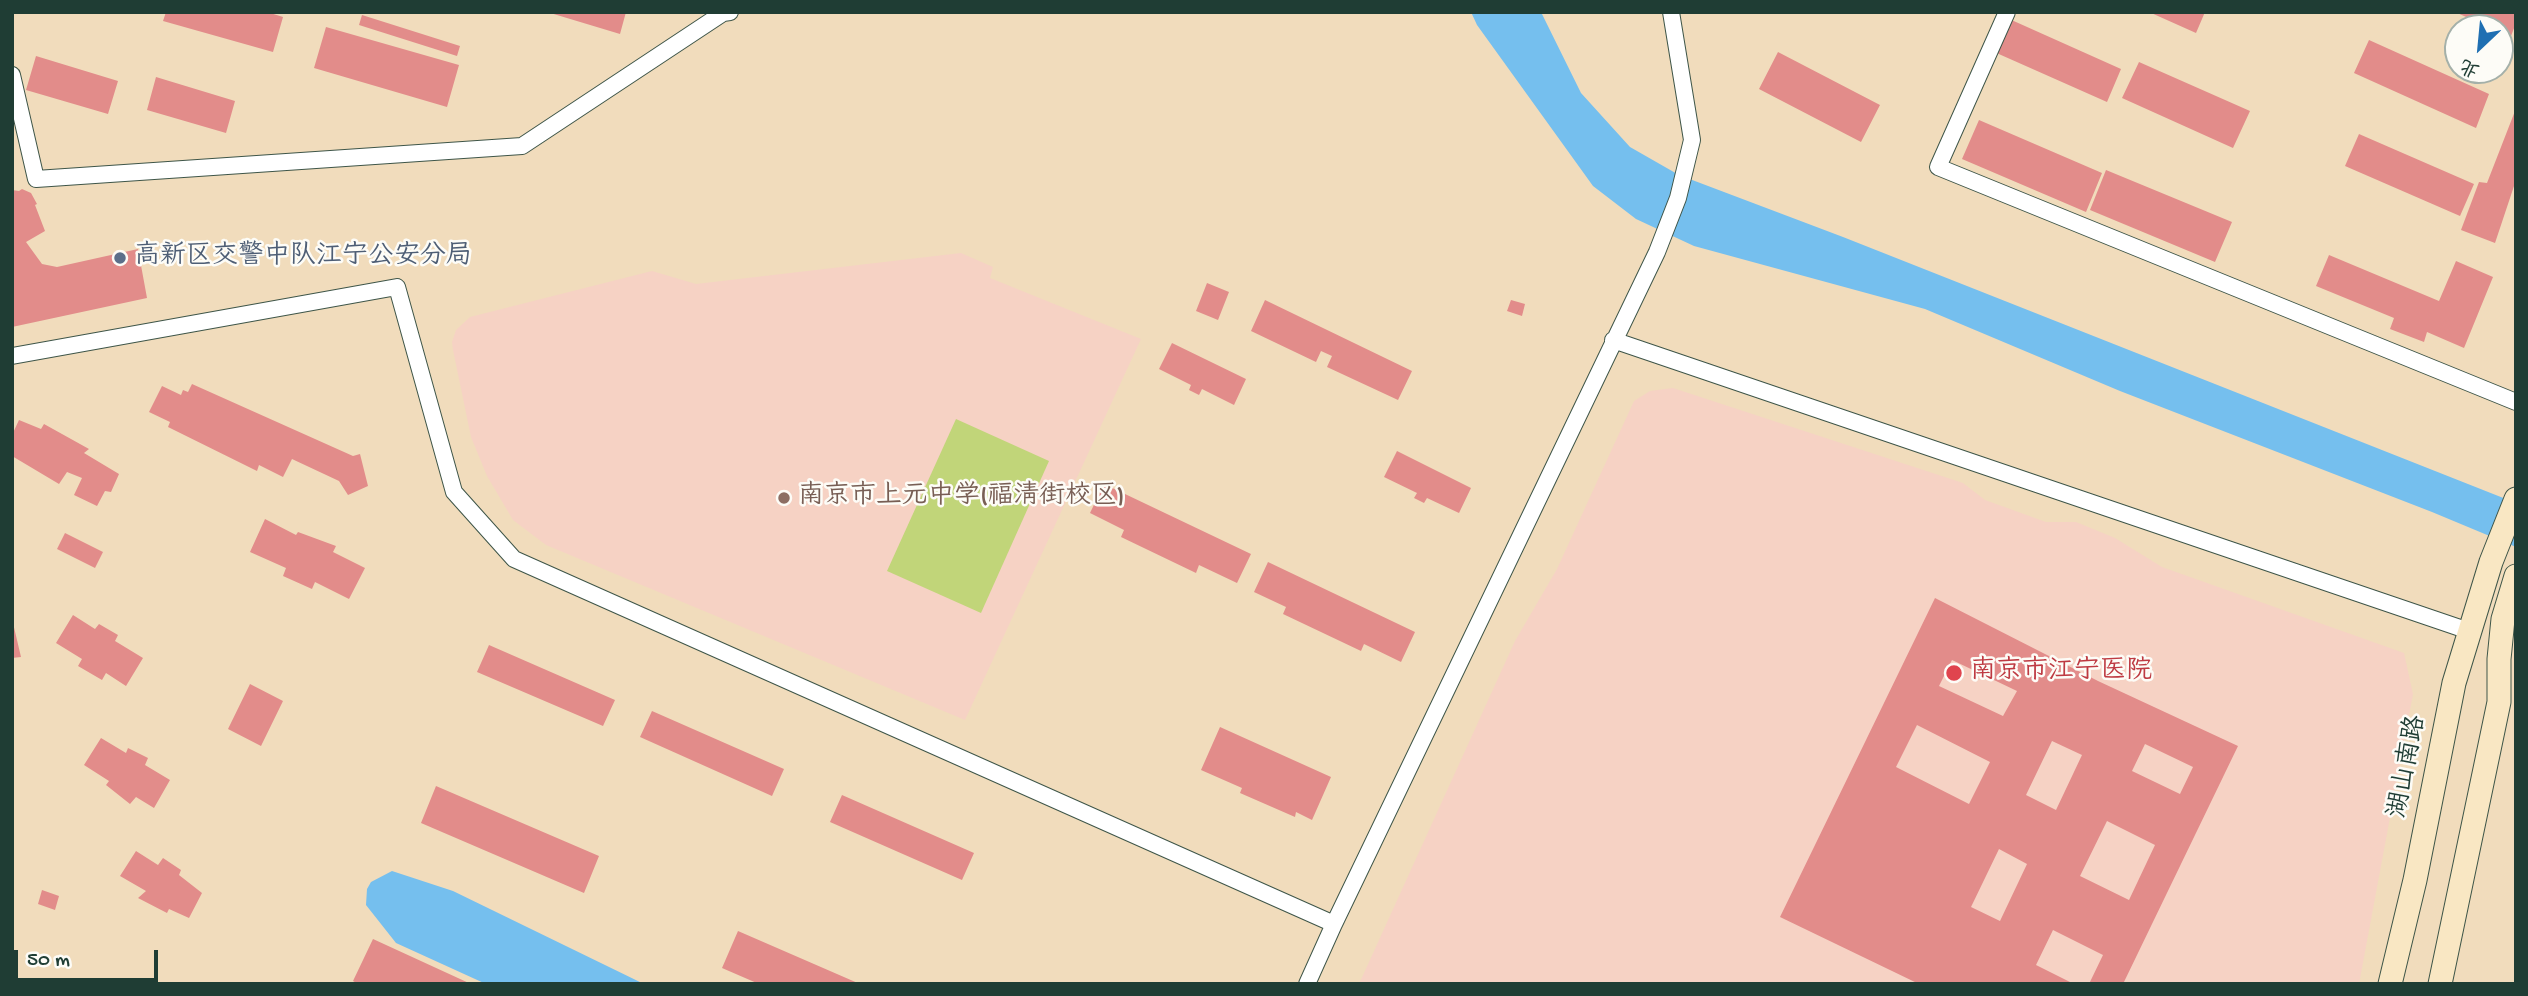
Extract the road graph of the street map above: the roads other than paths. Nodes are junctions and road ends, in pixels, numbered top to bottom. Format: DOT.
graph roads {
  1 [pos="730,12"];
  2 [pos="1671,12"];
  3 [pos="2007,12"];
  4 [pos="723,13"];
  5 [pos="12,75"];
  6 [pos="1613,340"];
  7 [pos="12,356"];
  8 [pos="2516,402"];
  9 [pos="2516,499"];
  10 [pos="2516,576"];
  11 [pos="2469,631"];
  12 [pos="1334,924"];
  13 [pos="1307,984"];
  14 [pos="2390,984"];
  15 [pos="2440,984"];
  1 -- 4 [label="street"];
  2 -- 6 [label="street"];
  3 -- 8 [label="street"];
  4 -- 5 [label="street"];
  6 -- 11 [label="street"];
  6 -- 12 [label="street"];
  7 -- 12 [label="street"];
  9 -- 11 [label="main road, 湖山南路"];
  10 -- 15 [label="main road"];
  11 -- 14 [label="main road, 湖山南路"];
  12 -- 13 [label="street"];
}
